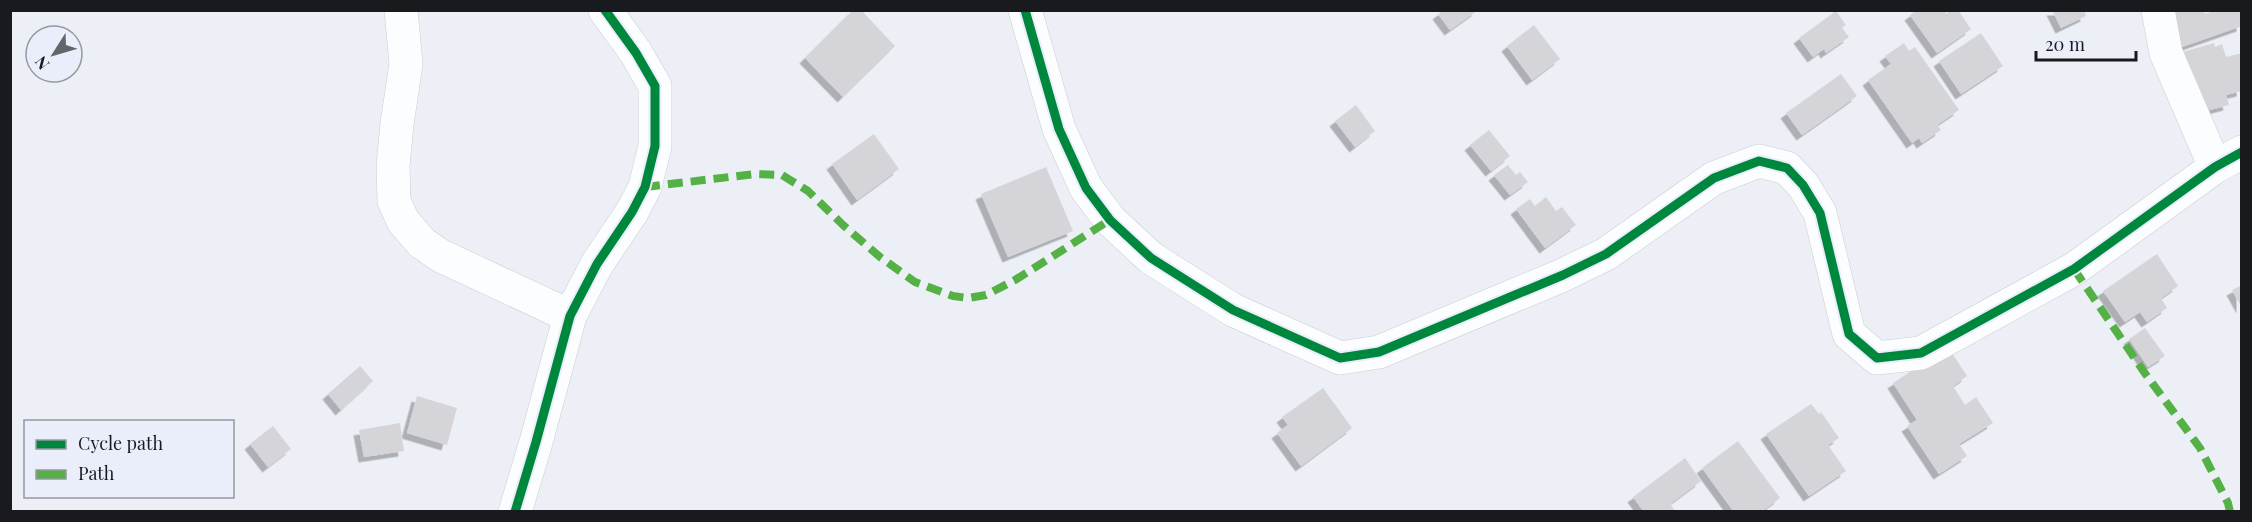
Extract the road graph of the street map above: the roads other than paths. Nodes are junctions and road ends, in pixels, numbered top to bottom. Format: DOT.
graph roads {
  1 [pos="401,10"];
  2 [pos="605,10"];
  3 [pos="1025,10"];
  4 [pos="2158,10"];
  5 [pos="2228,159"];
  6 [pos="570,316"];
  7 [pos="515,512"];
  1 -- 6 [label="street"];
  2 -- 6 [label="street"];
  3 -- 5 [label="street"];
  4 -- 5 [label="street"];
  6 -- 7 [label="street"];
}
